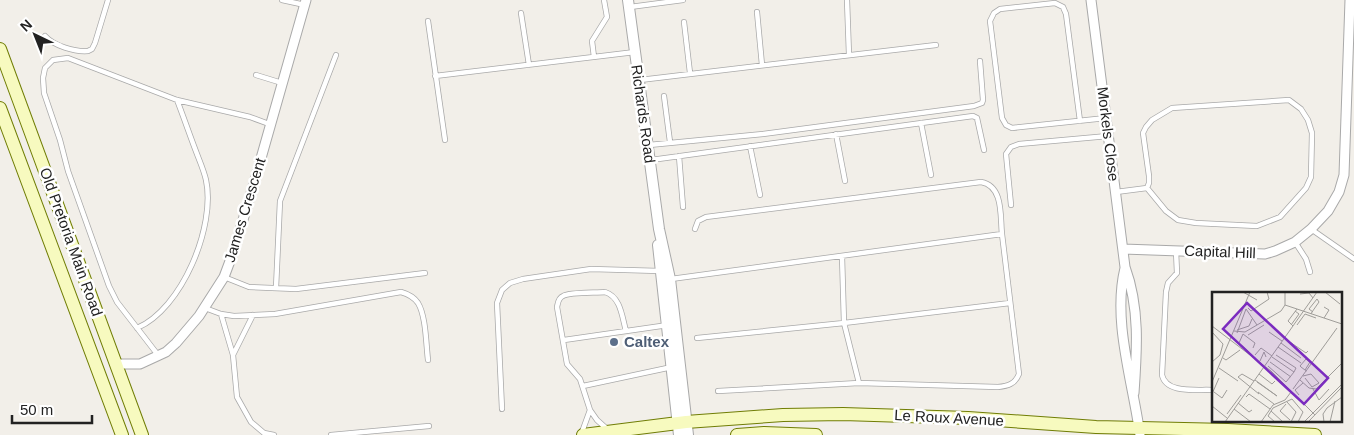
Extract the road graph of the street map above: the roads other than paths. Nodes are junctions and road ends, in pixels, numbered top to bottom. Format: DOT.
graph roads {
  1 [pos="108,0"];
  2 [pos="282,0"];
  3 [pos="604,0"];
  4 [pos="683,0"];
  5 [pos="847,0"];
  6 [pos="1091,0"];
  7 [pos="1350,0"];
  8 [pos="666,1"];
  9 [pos="305,3"];
  10 [pos="628,4"];
  11 [pos="757,12"];
  12 [pos="521,13"];
  13 [pos="428,21"];
  14 [pos="684,22"];
  15 [pos="45,36"];
  16 [pos="936,45"];
  17 [pos="0,49"];
  18 [pos="635,52"];
  19 [pos="848,55"];
  20 [pos="336,56"];
  21 [pos="594,57"];
  22 [pos="980,61"];
  23 [pos="529,65"];
  24 [pos="762,65"];
  25 [pos="1352,72"];
  26 [pos="690,73"];
  27 [pos="256,75"];
  28 [pos="435,76"];
  29 [pos="639,80"];
  30 [pos="282,83"];
  31 [pos="664,96"];
  32 [pos="177,100"];
  33 [pos="0,108"];
  34 [pos="1106,118"];
  35 [pos="1080,121"];
  36 [pos="921,123"];
  37 [pos="269,124"];
  38 [pos="836,134"];
  39 [pos="1109,136"];
  40 [pos="445,140"];
  41 [pos="670,142"];
  42 [pos="647,145"];
  43 [pos="750,146"];
  44 [pos="984,150"];
  45 [pos="679,156"];
  46 [pos="649,160"];
  47 [pos="931,175"];
  48 [pos="844,181"];
  49 [pos="1146,188"];
  50 [pos="1116,192"];
  51 [pos="760,195"];
  52 [pos="1011,205"];
  53 [pos="684,208"];
  54 [pos="660,229"];
  55 [pos="695,229"];
  56 [pos="1311,229"];
  57 [pos="1002,234"];
  58 [pos="1295,242"];
  59 [pos="1123,249"];
  60 [pos="1176,251"];
  61 [pos="842,256"];
  62 [pos="1354,259"];
  63 [pos="1125,267"];
  64 [pos="660,270"];
  65 [pos="1310,272"];
  66 [pos="425,273"];
  67 [pos="224,277"];
  68 [pos="670,279"];
  69 [pos="276,288"];
  70 [pos="1010,303"];
  71 [pos="205,308"];
  72 [pos="221,314"];
  73 [pos="253,315"];
  74 [pos="844,323"];
  75 [pos="670,325"];
  76 [pos="137,328"];
  77 [pos="626,331"];
  78 [pos="697,338"];
  79 [pos="564,340"];
  80 [pos="158,355"];
  81 [pos="233,355"];
  82 [pos="428,360"];
  83 [pos="116,364"];
  84 [pos="672,367"];
  85 [pos="860,383"];
  86 [pos="583,386"];
  87 [pos="1212,390"];
  88 [pos="718,391"];
  89 [pos="1134,393"];
  90 [pos="110,401"];
  91 [pos="502,409"];
  92 [pos="590,410"];
  93 [pos="429,426"];
  94 [pos="681,427"];
  95 [pos="611,431"];
  96 [pos="1139,431"];
  97 [pos="111,435"];
  98 [pos="122,435"];
  99 [pos="144,435"];
  100 [pos="274,435"];
  101 [pos="331,435"];
  102 [pos="582,435"];
  103 [pos="688,435"];
  104 [pos="736,435"];
  105 [pos="816,435"];
  106 [pos="1315,435"];
  1 -- 15 [label="lane"];
  2 -- 9 [label="lane"];
  3 -- 21 [label="lane"];
  4 -- 8 [label="lane"];
  5 -- 19 [label="lane"];
  6 -- 34 [label="street, Morkels Close"];
  7 -- 25 [label="street, Capital Hill"];
  8 -- 10 [label="lane"];
  9 -- 30 [label="street, James Crescent"];
  10 -- 18 [label="street, Richards Road"];
  11 -- 24 [label="lane"];
  12 -- 23 [label="lane"];
  13 -- 28 [label="lane"];
  14 -- 26 [label="lane"];
  16 -- 19 [label="lane"];
  17 -- 83 [label="main road, Old Pretoria Main Road"];
  18 -- 21 [label="lane"];
  18 -- 29 [label="street, Richards Road"];
  19 -- 24 [label="lane"];
  20 -- 69 [label="lane"];
  21 -- 23 [label="lane"];
  22 -- 41 [label="lane"];
  23 -- 28 [label="lane"];
  24 -- 26 [label="lane"];
  25 -- 56 [label="street, Capital Hill"];
  26 -- 29 [label="lane"];
  27 -- 30 [label="lane"];
  28 -- 40 [label="lane"];
  29 -- 42 [label="street, Richards Road"];
  30 -- 37 [label="street, James Crescent"];
  31 -- 41 [label="lane"];
  32 -- 37 [label="lane"];
  32 -- 76 [label="lane"];
  32 -- 76 [label="lane"];
  33 -- 90 [label="main road, Old Pretoria Main Road"];
  34 -- 35 [label="lane"];
  34 -- 39 [label="street, Morkels Close"];
  35 -- 35 [label="lane"];
  36 -- 38 [label="lane"];
  36 -- 44 [label="lane"];
  36 -- 47 [label="lane"];
  37 -- 67 [label="street, James Crescent"];
  38 -- 43 [label="lane"];
  38 -- 48 [label="lane"];
  39 -- 50 [label="street, Morkels Close"];
  39 -- 52 [label="lane"];
  41 -- 42 [label="lane"];
  42 -- 46 [label="street, Richards Road"];
  43 -- 45 [label="lane"];
  43 -- 51 [label="lane"];
  45 -- 46 [label="lane"];
  45 -- 53 [label="lane"];
  46 -- 54 [label="street, Richards Road"];
  49 -- 49 [label="lane"];
  49 -- 50 [label="lane"];
  50 -- 59 [label="street, Morkels Close"];
  54 -- 64 [label="street, Richards Road"];
  54 -- 68 [label="street, Richards Road"];
  55 -- 57 [label="lane"];
  56 -- 58 [label="street, Capital Hill"];
  56 -- 62 [label="lane"];
  57 -- 61 [label="lane"];
  57 -- 70 [label="lane"];
  58 -- 60 [label="street, Capital Hill"];
  58 -- 65 [label="lane"];
  59 -- 60 [label="street, Capital Hill"];
  59 -- 63 [label="street, Morkels Close"];
  60 -- 87 [label="lane"];
  61 -- 68 [label="lane"];
  61 -- 74 [label="lane"];
  63 -- 89 [label="street, Morkels Close"];
  63 -- 89 [label="street, Morkels Close"];
  64 -- 75 [label="street, Richards Road"];
  64 -- 91 [label="lane"];
  66 -- 69 [label="lane"];
  67 -- 69 [label="lane"];
  67 -- 71 [label="street, James Crescent"];
  68 -- 75 [label="street, Richards Road"];
  70 -- 74 [label="lane"];
  70 -- 85 [label="lane"];
  71 -- 72 [label="lane"];
  71 -- 80 [label="street, James Crescent"];
  72 -- 73 [label="lane"];
  72 -- 81 [label="lane"];
  73 -- 81 [label="lane"];
  73 -- 82 [label="lane"];
  74 -- 78 [label="lane"];
  74 -- 85 [label="lane"];
  75 -- 77 [label="lane"];
  75 -- 84 [label="street, Richards Road"];
  75 -- 94 [label="street, Richards Road"];
  76 -- 80 [label="lane"];
  77 -- 79 [label="lane"];
  77 -- 79 [label="lane"];
  79 -- 86 [label="lane"];
  80 -- 83 [label="street, James Crescent"];
  81 -- 100 [label="lane"];
  83 -- 99 [label="main road, Old Pretoria Main Road"];
  84 -- 86 [label="lane"];
  84 -- 94 [label="street, Richards Road"];
  85 -- 88 [label="lane"];
  86 -- 92 [label="lane"];
  89 -- 96 [label="street, Morkels Close"];
  90 -- 97 [label="main road"];
  90 -- 98 [label="main road, Old Pretoria Main Road"];
  92 -- 95 [label="lane"];
  92 -- 102 [label="lane"];
  93 -- 101 [label="lane"];
  94 -- 95 [label="main road, Le Roux Avenue"];
  94 -- 96 [label="main road, Le Roux Avenue"];
  94 -- 103 [label="street, Richards Road"];
  95 -- 102 [label="main road, Le Roux Avenue"];
  96 -- 106 [label="main road, Le Roux Avenue"];
  104 -- 105 [label="main road"];
}
